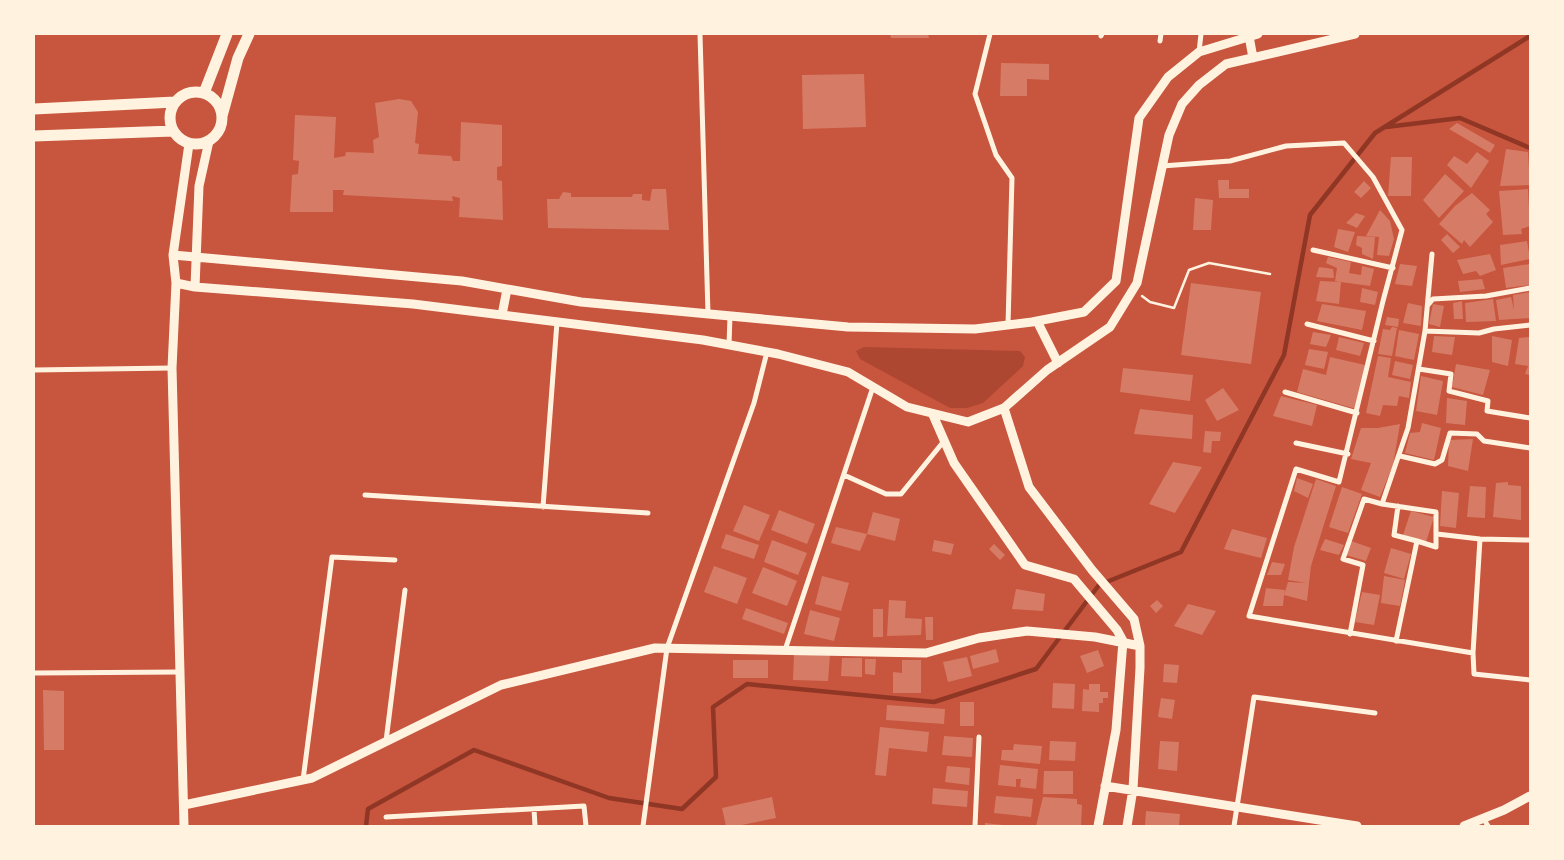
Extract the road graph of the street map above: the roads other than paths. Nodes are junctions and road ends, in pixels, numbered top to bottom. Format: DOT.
graph roads {
  1 [pos="227,34"];
  2 [pos="249,34"];
  3 [pos="700,34"];
  4 [pos="990,34"];
  5 [pos="1161,34"];
  6 [pos="1202,34"];
  7 [pos="1258,34"];
  8 [pos="1356,34"];
  9 [pos="1248,36"];
  10 [pos="1235,37"];
  11 [pos="1160,40"];
  12 [pos="1199,52"];
  13 [pos="1253,58"];
  14 [pos="204,93"];
  15 [pos="175,102"];
  16 [pos="34,109"];
  17 [pos="222,116"];
  18 [pos="172,131"];
  19 [pos="34,136"];
  20 [pos="209,142"];
  21 [pos="188,144"];
  22 [pos="1162,166"];
  23 [pos="1313,250"];
  24 [pos="1432,254"];
  25 [pos="173,255"];
  26 [pos="198,257"];
  27 [pos="1393,268"];
  28 [pos="176,283"];
  29 [pos="196,287"];
  30 [pos="1530,288"];
  31 [pos="507,289"];
  32 [pos="1427,306"];
  33 [pos="708,314"];
  34 [pos="502,315"];
  35 [pos="730,316"];
  36 [pos="1037,321"];
  37 [pos="557,322"];
  38 [pos="1307,324"];
  39 [pos="1008,325"];
  40 [pos="1530,325"];
  41 [pos="1425,331"];
  42 [pos="1374,341"];
  43 [pos="728,345"];
  44 [pos="767,352"];
  45 [pos="1058,363"];
  46 [pos="172,368"];
  47 [pos="1418,369"];
  48 [pos="34,370"];
  49 [pos="873,387"];
  50 [pos="1285,392"];
  51 [pos="1004,408"];
  52 [pos="1357,413"];
  53 [pos="933,415"];
  54 [pos="1530,418"];
  55 [pos="944,441"];
  56 [pos="1296,444"];
  57 [pos="1530,448"];
  58 [pos="1348,454"];
  59 [pos="1400,456"];
  60 [pos="844,474"];
  61 [pos="365,496"];
  62 [pos="1382,504"];
  63 [pos="1398,506"];
  64 [pos="542,507"];
  65 [pos="648,513"];
  66 [pos="1437,534"];
  67 [pos="1480,539"];
  68 [pos="1530,540"];
  69 [pos="1417,541"];
  70 [pos="396,560"];
  71 [pos="405,590"];
  72 [pos="1350,634"];
  73 [pos="1123,641"];
  74 [pos="1396,641"];
  75 [pos="1140,646"];
  76 [pos="667,648"];
  77 [pos="785,650"];
  78 [pos="1473,653"];
  79 [pos="180,672"];
  80 [pos="34,673"];
  81 [pos="1530,680"];
  82 [pos="1375,713"];
  83 [pos="979,737"];
  84 [pos="386,742"];
  85 [pos="303,780"];
  86 [pos="1105,786"];
  87 [pos="1133,789"];
  88 [pos="1530,796"];
  89 [pos="184,805"];
  90 [pos="1237,806"];
  91 [pos="534,808"];
  92 [pos="386,816"];
  93 [pos="1486,822"];
  94 [pos="184,826"];
  95 [pos="535,826"];
  96 [pos="586,826"];
  97 [pos="643,826"];
  98 [pos="975,826"];
  99 [pos="1098,826"];
  100 [pos="1127,826"];
  101 [pos="1234,826"];
  102 [pos="1357,826"];
  103 [pos="1464,826"];
  1 -- 14 [label="main road"];
  2 -- 17 [label="main road"];
  3 -- 33 [label="street"];
  4 -- 39 [label="street"];
  5 -- 11 [label="street"];
  6 -- 12 [label="street"];
  7 -- 9 [label="street"];
  8 -- 13 [label="street"];
  9 -- 10 [label="street"];
  9 -- 13 [label="street"];
  10 -- 12 [label="street"];
  12 -- 36 [label="street"];
  13 -- 22 [label="street"];
  14 -- 15 [label="main road"];
  14 -- 17 [label="main road"];
  15 -- 16 [label="main road"];
  15 -- 18 [label="main road"];
  17 -- 20 [label="main road"];
  18 -- 19 [label="main road"];
  18 -- 21 [label="main road"];
  20 -- 21 [label="main road"];
  20 -- 26 [label="street"];
  21 -- 25 [label="street"];
  22 -- 27 [label="street"];
  22 -- 45 [label="street"];
  23 -- 27 [label="street"];
  24 -- 32 [label="street"];
  25 -- 26 [label="street"];
  25 -- 28 [label="street"];
  26 -- 29 [label="street"];
  26 -- 31 [label="street"];
  27 -- 42 [label="street"];
  28 -- 29 [label="street"];
  28 -- 46 [label="street"];
  29 -- 34 [label="street"];
  30 -- 32 [label="street"];
  31 -- 33 [label="street"];
  31 -- 34 [label="street"];
  32 -- 41 [label="street"];
  33 -- 35 [label="street"];
  34 -- 37 [label="street"];
  35 -- 39 [label="street"];
  35 -- 43 [label="street"];
  36 -- 39 [label="street"];
  36 -- 45 [label="street"];
  37 -- 43 [label="street"];
  37 -- 64 [label="street"];
  38 -- 42 [label="street"];
  40 -- 41 [label="street"];
  41 -- 47 [label="street"];
  42 -- 52 [label="street"];
  43 -- 44 [label="street"];
  44 -- 49 [label="street"];
  44 -- 76 [label="street"];
  45 -- 51 [label="street"];
  46 -- 48 [label="street"];
  46 -- 79 [label="street"];
  47 -- 54 [label="street"];
  47 -- 59 [label="street"];
  49 -- 53 [label="street"];
  49 -- 60 [label="street"];
  50 -- 52 [label="street"];
  51 -- 53 [label="street"];
  51 -- 75 [label="street"];
  52 -- 58 [label="street"];
  53 -- 55 [label="street"];
  55 -- 60 [label="street"];
  55 -- 73 [label="street"];
  56 -- 58 [label="street"];
  57 -- 59 [label="street"];
  58 -- 72 [label="street"];
  59 -- 62 [label="street"];
  60 -- 77 [label="street"];
  61 -- 64 [label="street"];
  62 -- 63 [label="street"];
  62 -- 72 [label="street"];
  63 -- 66 [label="street"];
  63 -- 69 [label="street"];
  64 -- 65 [label="street"];
  66 -- 67 [label="street"];
  66 -- 69 [label="street"];
  67 -- 68 [label="street"];
  67 -- 78 [label="street"];
  69 -- 74 [label="street"];
  70 -- 85 [label="street"];
  71 -- 84 [label="street"];
  72 -- 74 [label="street"];
  73 -- 75 [label="street"];
  73 -- 77 [label="street"];
  73 -- 86 [label="street"];
  74 -- 78 [label="street"];
  75 -- 87 [label="street"];
  76 -- 77 [label="street"];
  76 -- 84 [label="street"];
  76 -- 97 [label="street"];
  78 -- 81 [label="street"];
  79 -- 80 [label="street"];
  79 -- 89 [label="street"];
  82 -- 90 [label="street"];
  83 -- 98 [label="street"];
  84 -- 85 [label="street"];
  85 -- 89 [label="street"];
  86 -- 87 [label="street"];
  86 -- 99 [label="street"];
  87 -- 90 [label="street"];
  87 -- 100 [label="street"];
  88 -- 93 [label="street"];
  89 -- 94 [label="street"];
  90 -- 101 [label="street"];
  90 -- 102 [label="street"];
  91 -- 92 [label="street"];
  91 -- 95 [label="street"];
  91 -- 96 [label="street"];
  93 -- 103 [label="street"];
}
